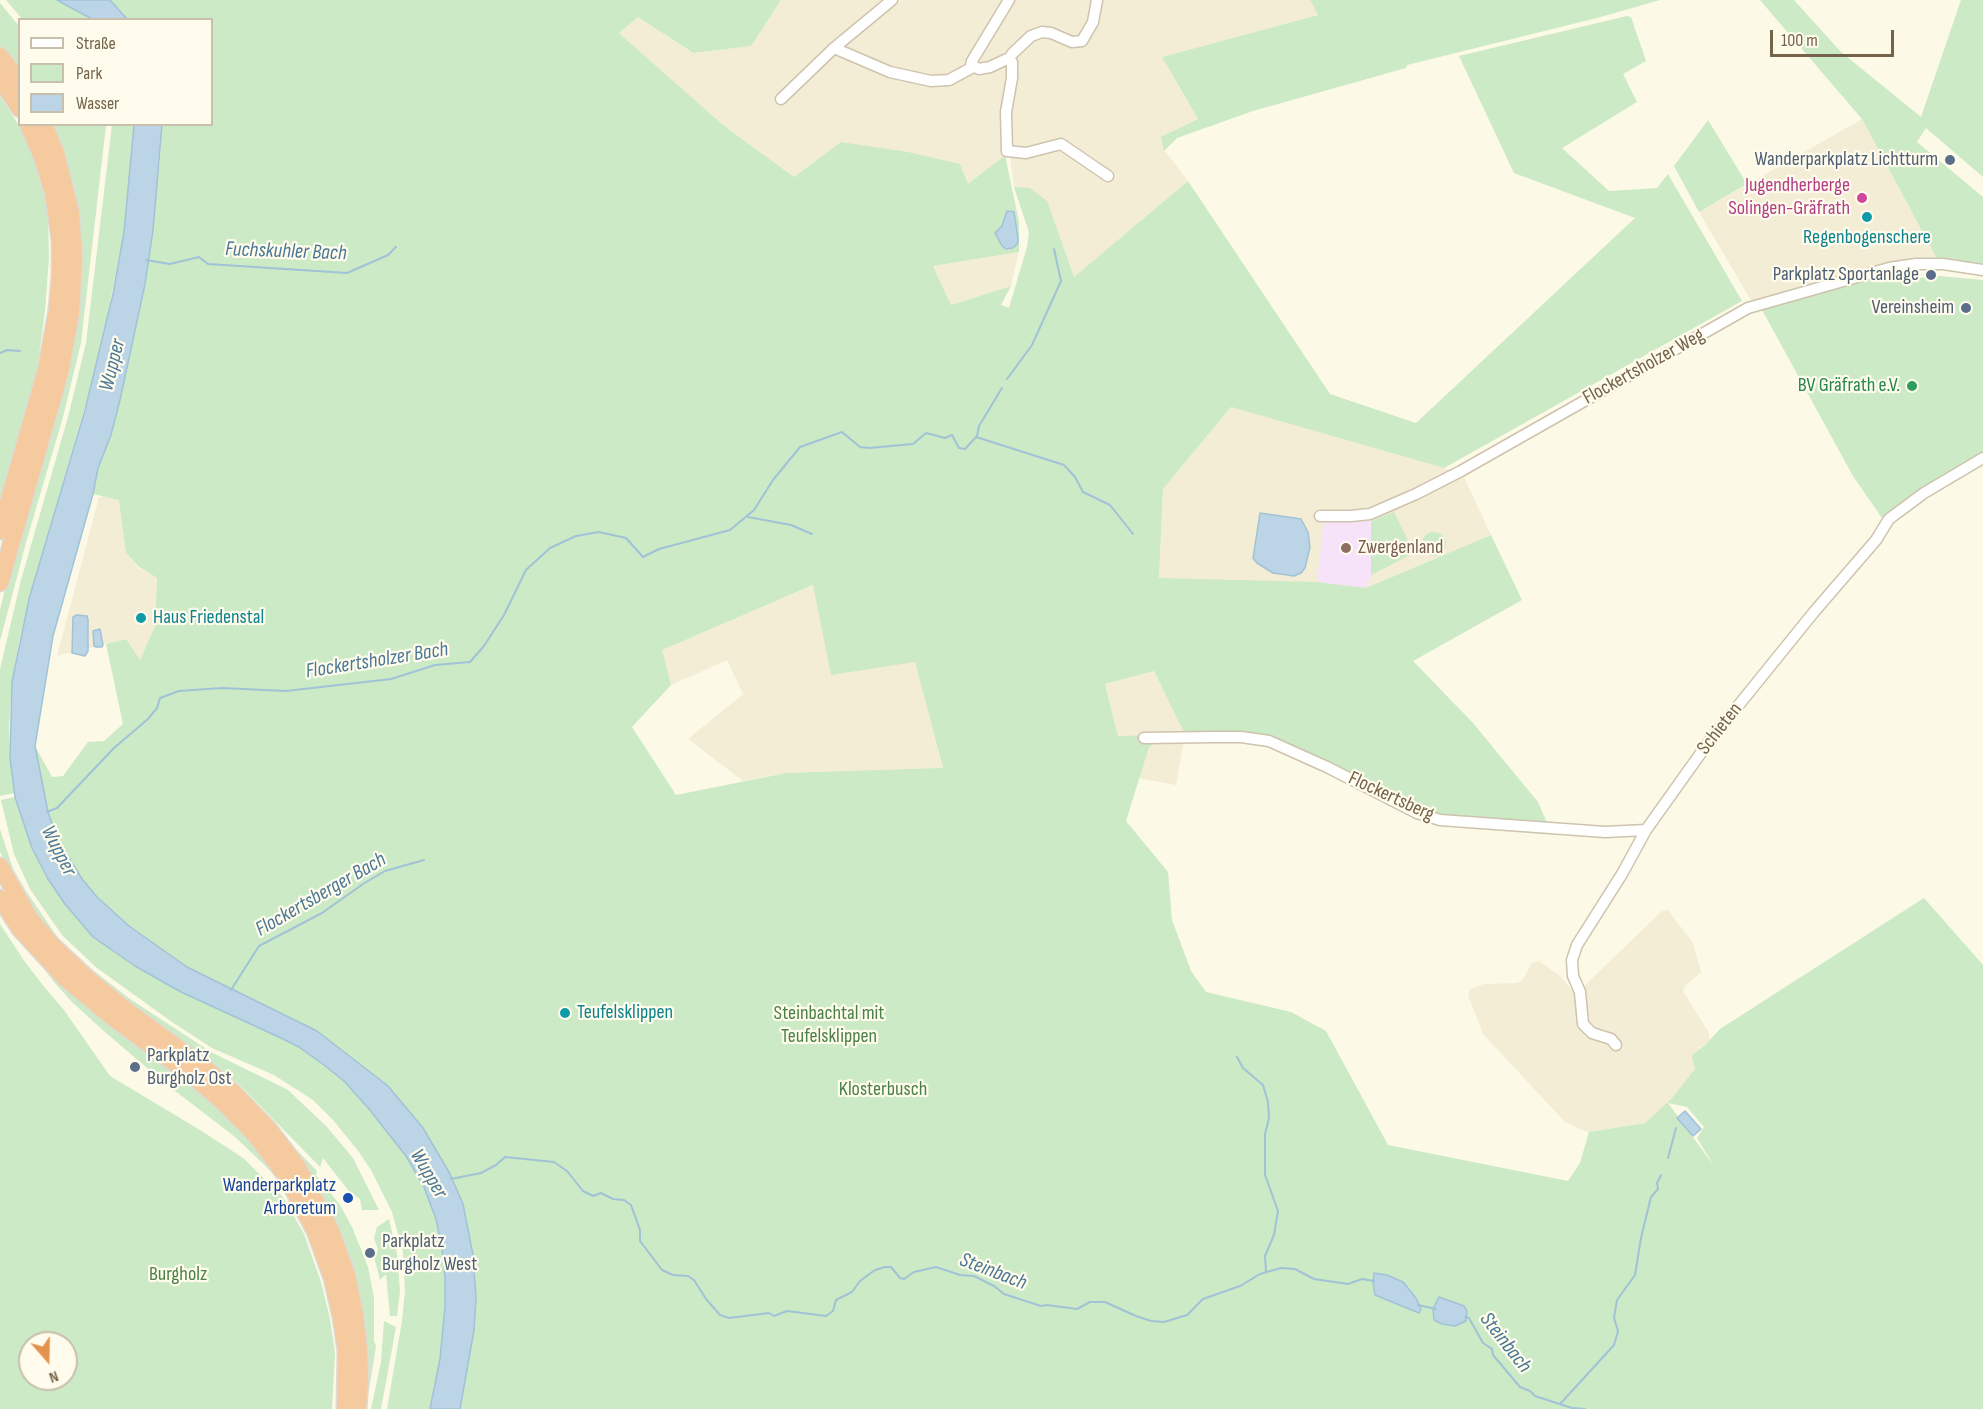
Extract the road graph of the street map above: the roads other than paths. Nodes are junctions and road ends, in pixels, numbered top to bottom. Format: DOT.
graph roads {
  1 [pos="892,0"];
  2 [pos="1010,0"];
  3 [pos="1097,0"];
  4 [pos="834,48"];
  5 [pos="0,56"];
  6 [pos="1009,59"];
  7 [pos="973,67"];
  8 [pos="0,79"];
  9 [pos="18,79"];
  10 [pos="782,99"];
  11 [pos="18,106"];
  12 [pos="29,126"];
  13 [pos="45,126"];
  14 [pos="1108,176"];
  15 [pos="1983,270"];
  16 [pos="1983,458"];
  17 [pos="1320,516"];
  18 [pos="0,531"];
  19 [pos="0,583"];
  20 [pos="1144,738"];
  21 [pos="1646,830"];
  22 [pos="0,866"];
  23 [pos="0,898"];
  24 [pos="1616,1045"];
  25 [pos="345,1409"];
  26 [pos="358,1409"];
  1 -- 4 [label="street"];
  2 -- 7 [label="street"];
  3 -- 6 [label="street"];
  4 -- 7 [label="street"];
  4 -- 10 [label="street"];
  5 -- 9 [label="highway"];
  6 -- 7 [label="street"];
  6 -- 14 [label="street"];
  8 -- 11 [label="highway"];
  12 -- 18 [label="highway"];
  13 -- 19 [label="highway"];
  15 -- 17 [label="street, Flockertsholzer Weg"];
  16 -- 21 [label="street, Schieten"];
  20 -- 21 [label="street, Flockertsberg"];
  21 -- 24 [label="street, Schieten"];
  22 -- 26 [label="highway"];
  23 -- 25 [label="highway"];
}
